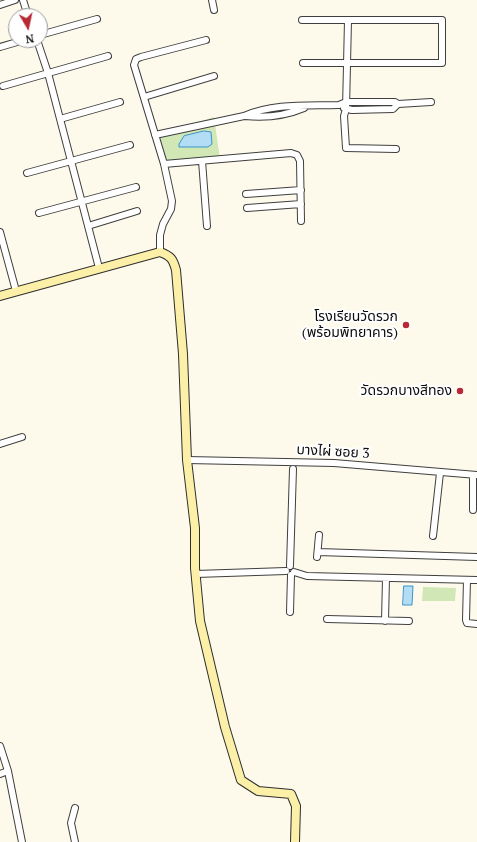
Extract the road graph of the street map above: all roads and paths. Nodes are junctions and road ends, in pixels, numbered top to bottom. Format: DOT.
graph roads {
  1 [pos="15,0"];
  2 [pos="212,0"];
  3 [pos="0,5"];
  4 [pos="214,10"];
  5 [pos="97,19"];
  6 [pos="302,20"];
  7 [pos="348,20"];
  8 [pos="48,34"];
  9 [pos="206,40"];
  10 [pos="40,48"];
  11 [pos="108,56"];
  12 [pos="303,63"];
  13 [pos="348,63"];
  14 [pos="48,73"];
  15 [pos="214,76"];
  16 [pos="3,86"];
  17 [pos="144,97"];
  18 [pos="120,102"];
  19 [pos="431,102"];
  20 [pos="346,106"];
  21 [pos="60,120"];
  22 [pos="155,134"];
  23 [pos="130,145"];
  24 [pos="396,149"];
  25 [pos="71,161"];
  26 [pos="202,161"];
  27 [pos="164,164"];
  28 [pos="27,173"];
  29 [pos="136,187"];
  30 [pos="301,190"];
  31 [pos="246,194"];
  32 [pos="81,201"];
  33 [pos="301,204"];
  34 [pos="247,208"];
  35 [pos="137,211"];
  36 [pos="38,213"];
  37 [pos="301,221"];
  38 [pos="88,226"];
  39 [pos="207,226"];
  40 [pos="0,232"];
  41 [pos="160,252"];
  42 [pos="99,268"];
  43 [pos="16,291"];
  44 [pos="0,296"];
  45 [pos="22,437"];
  46 [pos="0,444"];
  47 [pos="187,460"];
  48 [pos="293,469"];
  49 [pos="440,472"];
  50 [pos="475,475"];
  51 [pos="474,510"];
  52 [pos="319,535"];
  53 [pos="433,536"];
  54 [pos="477,557"];
  55 [pos="290,571"];
  56 [pos="196,574"];
  57 [pos="386,578"];
  58 [pos="467,580"];
  59 [pos="477,580"];
  60 [pos="290,612"];
  61 [pos="327,619"];
  62 [pos="385,621"];
  63 [pos="409,622"];
  64 [pos="477,624"];
  65 [pos="0,746"];
  66 [pos="1,755"];
  67 [pos="8,771"];
  68 [pos="0,774"];
  69 [pos="75,808"];
  70 [pos="22,842"];
  71 [pos="75,842"];
  72 [pos="295,842"];
  1 -- 3 [label="street"];
  2 -- 4 [label="street"];
  5 -- 8 [label="street"];
  6 -- 7 [label="street"];
  7 -- 13 [label="street"];
  7 -- 13 [label="street"];
  9 -- 17 [label="street"];
  10 -- 14 [label="street"];
  11 -- 14 [label="street"];
  12 -- 13 [label="street"];
  13 -- 20 [label="street"];
  14 -- 16 [label="street"];
  14 -- 21 [label="street"];
  15 -- 17 [label="street"];
  17 -- 22 [label="street"];
  18 -- 21 [label="street"];
  19 -- 20 [label="street"];
  20 -- 22 [label="street"];
  20 -- 24 [label="street"];
  21 -- 25 [label="street"];
  22 -- 27 [label="street"];
  23 -- 25 [label="street"];
  25 -- 28 [label="street"];
  25 -- 32 [label="street"];
  26 -- 27 [label="street"];
  26 -- 30 [label="street"];
  26 -- 39 [label="street"];
  27 -- 41 [label="street"];
  29 -- 32 [label="street"];
  30 -- 31 [label="street"];
  30 -- 33 [label="street"];
  32 -- 36 [label="street"];
  32 -- 38 [label="street"];
  33 -- 34 [label="street"];
  33 -- 37 [label="street"];
  35 -- 38 [label="street"];
  38 -- 42 [label="street"];
  40 -- 43 [label="street"];
  41 -- 42 [label="street"];
  41 -- 47 [label="street"];
  42 -- 43 [label="street"];
  43 -- 44 [label="street"];
  45 -- 46 [label="street"];
  47 -- 49 [label="street, บางไผ่ ซอย 3"];
  47 -- 56 [label="street"];
  48 -- 55 [label="street"];
  49 -- 50 [label="street, บางไผ่ ซอย 3"];
  49 -- 53 [label="street"];
  50 -- 51 [label="street"];
  52 -- 54 [label="street"];
  55 -- 56 [label="street"];
  55 -- 57 [label="street"];
  55 -- 60 [label="street"];
  56 -- 72 [label="street"];
  57 -- 58 [label="street"];
  57 -- 62 [label="street"];
  58 -- 59 [label="street"];
  58 -- 64 [label="street"];
  61 -- 62 [label="street"];
  62 -- 63 [label="street"];
  65 -- 66 [label="street"];
  66 -- 67 [label="street"];
  67 -- 68 [label="street"];
  67 -- 70 [label="street"];
  69 -- 71 [label="street"];
}
